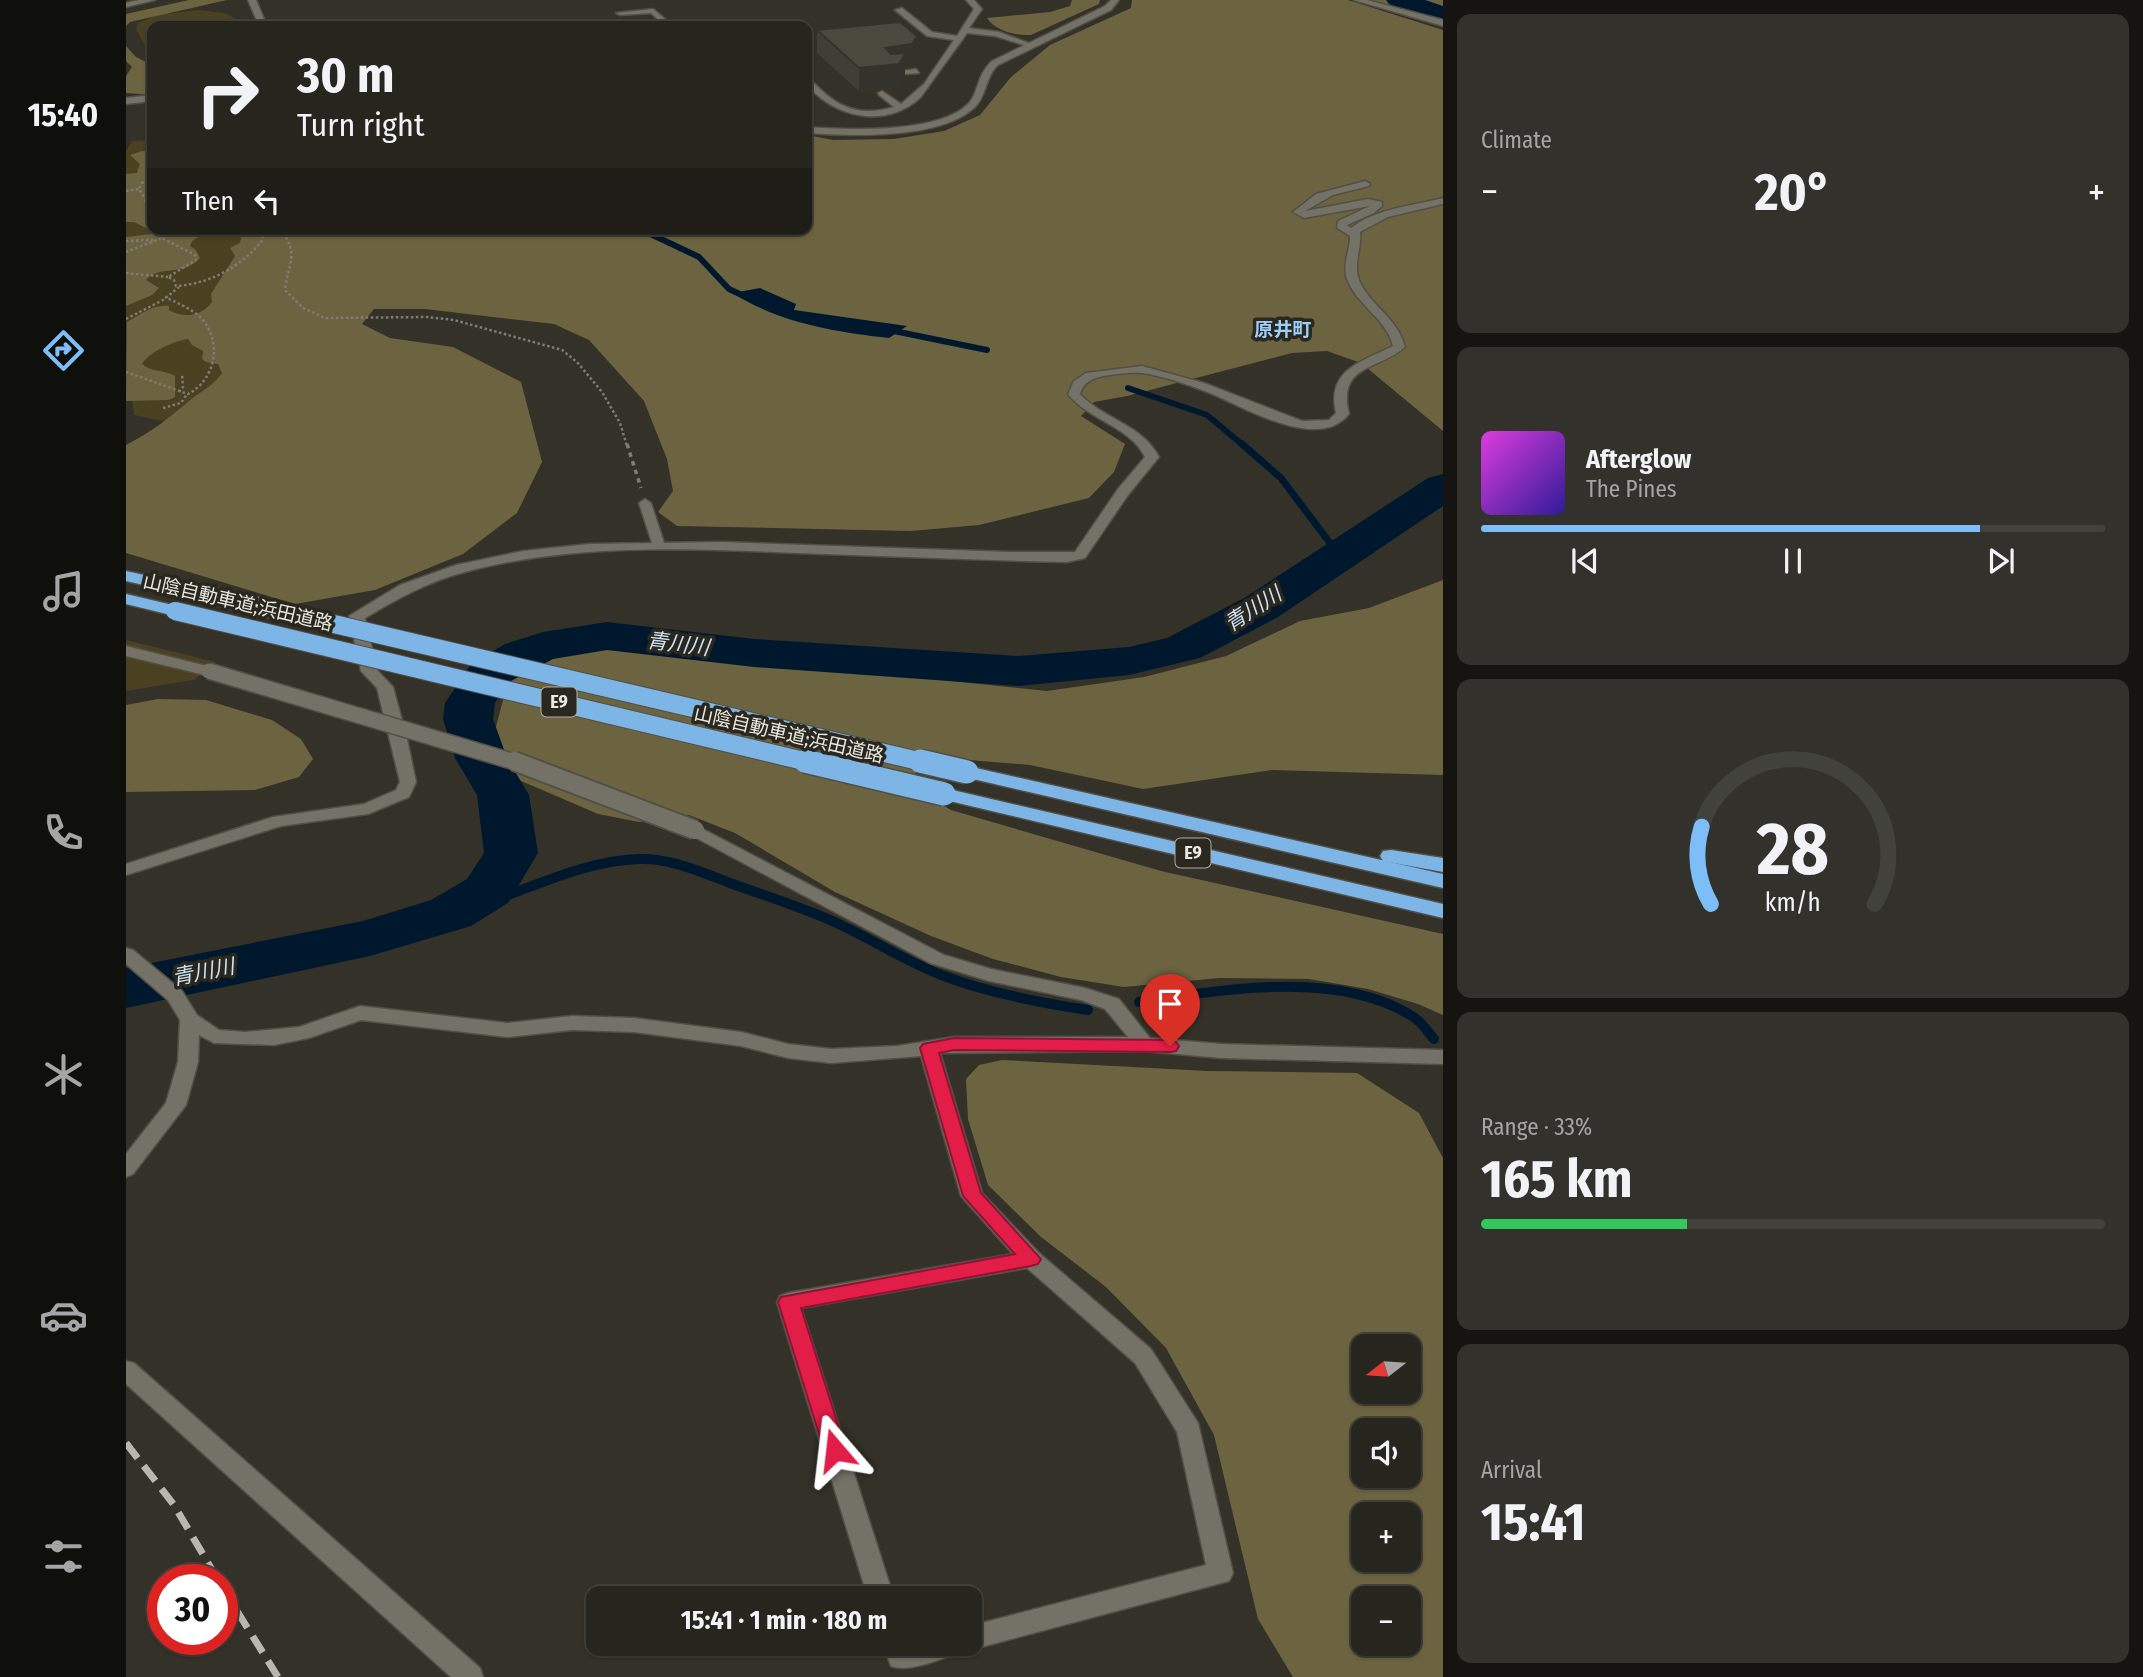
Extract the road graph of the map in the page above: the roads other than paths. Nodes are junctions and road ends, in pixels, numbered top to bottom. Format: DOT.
graph roads {
  1 [pos="151,0"];
  2 [pos="252,0"];
  3 [pos="970,0"];
  4 [pos="1115,0"];
  5 [pos="1358,0"];
  6 [pos="126,5"];
  7 [pos="899,10"];
  8 [pos="620,13"];
  9 [pos="261,21"];
  10 [pos="664,21"];
  11 [pos="1443,23"];
  12 [pos="964,30"];
  13 [pos="958,38"];
  14 [pos="1030,45"];
  15 [pos="891,73"];
  16 [pos="930,77"];
  17 [pos="812,86"];
  18 [pos="882,93"];
  19 [pos="147,99"];
  20 [pos="126,101"];
  21 [pos="901,108"];
  22 [pos="812,130"];
  23 [pos="1365,184"];
  24 [pos="1443,201"];
  25 [pos="1355,235"];
  26 [pos="645,503"];
  27 [pos="659,545"];
  28 [pos="126,576"];
  29 [pos="126,599"];
  30 [pos="126,651"];
  31 [pos="1148,812"];
  32 [pos="1443,865"];
  33 [pos="126,870"];
  34 [pos="1443,881"];
  35 [pos="1443,911"];
  36 [pos="126,954"];
  37 [pos="190,1020"];
  38 [pos="1144,1044"];
  39 [pos="929,1048"];
  40 [pos="1443,1058"];
  41 [pos="126,1169"];
  42 [pos="1031,1259"];
  43 [pos="126,1370"];
  44 [pos="877,1586"];
  45 [pos="982,1635"];
  46 [pos="470,1677"];
  1 -- 6 [label="street"];
  2 -- 9 [label="lane"];
  3 -- 12 [label="lane"];
  4 -- 14 [label="street"];
  5 -- 11 [label="street"];
  7 -- 13 [label="lane"];
  8 -- 10 [label="lane"];
  12 -- 13 [label="lane"];
  12 -- 14 [label="lane"];
  13 -- 16 [label="lane"];
  14 -- 22 [label="street"];
  15 -- 16 [label="lane"];
  16 -- 21 [label="lane"];
  17 -- 21 [label="lane"];
  18 -- 21 [label="lane"];
  19 -- 20 [label="street"];
  23 -- 25 [label="street"];
  24 -- 25 [label="street"];
  25 -- 27 [label="street"];
  26 -- 27 [label="lane"];
  27 -- 33 [label="street"];
  28 -- 31 [label="highway, 山陰自動車道;浜田道路 / E9, bridge"];
  29 -- 35 [label="highway, 山陰自動車道;浜田道路 / E9, bridge"];
  30 -- 38 [label="street, bridge"];
  31 -- 32 [label="highway"];
  31 -- 34 [label="highway, 山陰自動車道;浜田道路 / E9"];
  36 -- 37 [label="street"];
  37 -- 39 [label="street"];
  37 -- 41 [label="street"];
  38 -- 39 [label="street"];
  38 -- 40 [label="street"];
  39 -- 42 [label="street"];
  42 -- 44 [label="street"];
  42 -- 45 [label="street"];
  43 -- 46 [label="street"];
}
